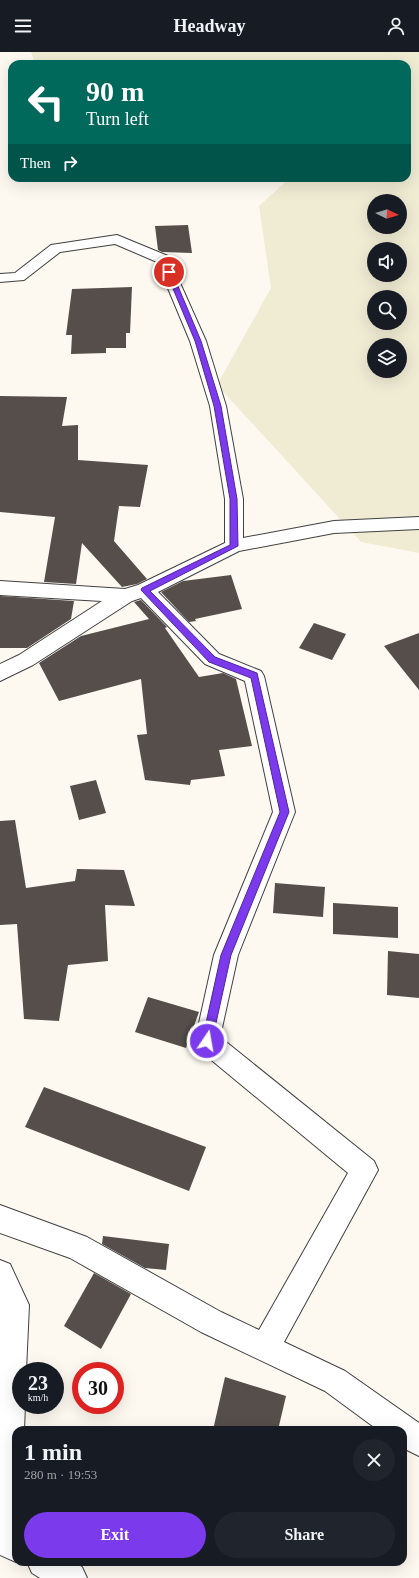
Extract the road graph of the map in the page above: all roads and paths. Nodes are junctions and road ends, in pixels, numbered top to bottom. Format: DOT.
graph roads {
  1 [pos="0,278"];
  2 [pos="419,523"];
  3 [pos="234,546"];
  4 [pos="0,588"];
  5 [pos="135,593"];
  6 [pos="0,673"];
  7 [pos="0,1219"];
  8 [pos="0,1274"];
  9 [pos="265,1347"];
  10 [pos="398,1426"];
  11 [pos="407,1432"];
  12 [pos="419,1441"];
  13 [pos="12,1544"];
  14 [pos="50,1566"];
  15 [pos="71,1578"];
  1 -- 3 [label="street"];
  2 -- 3 [label="street"];
  3 -- 5 [label="street"];
  4 -- 5 [label="street"];
  5 -- 6 [label="street"];
  5 -- 9 [label="street"];
  7 -- 9 [label="street"];
  8 -- 13 [label="street"];
  9 -- 10 [label="street"];
  11 -- 12 [label="street"];
  14 -- 15 [label="street"];
}
